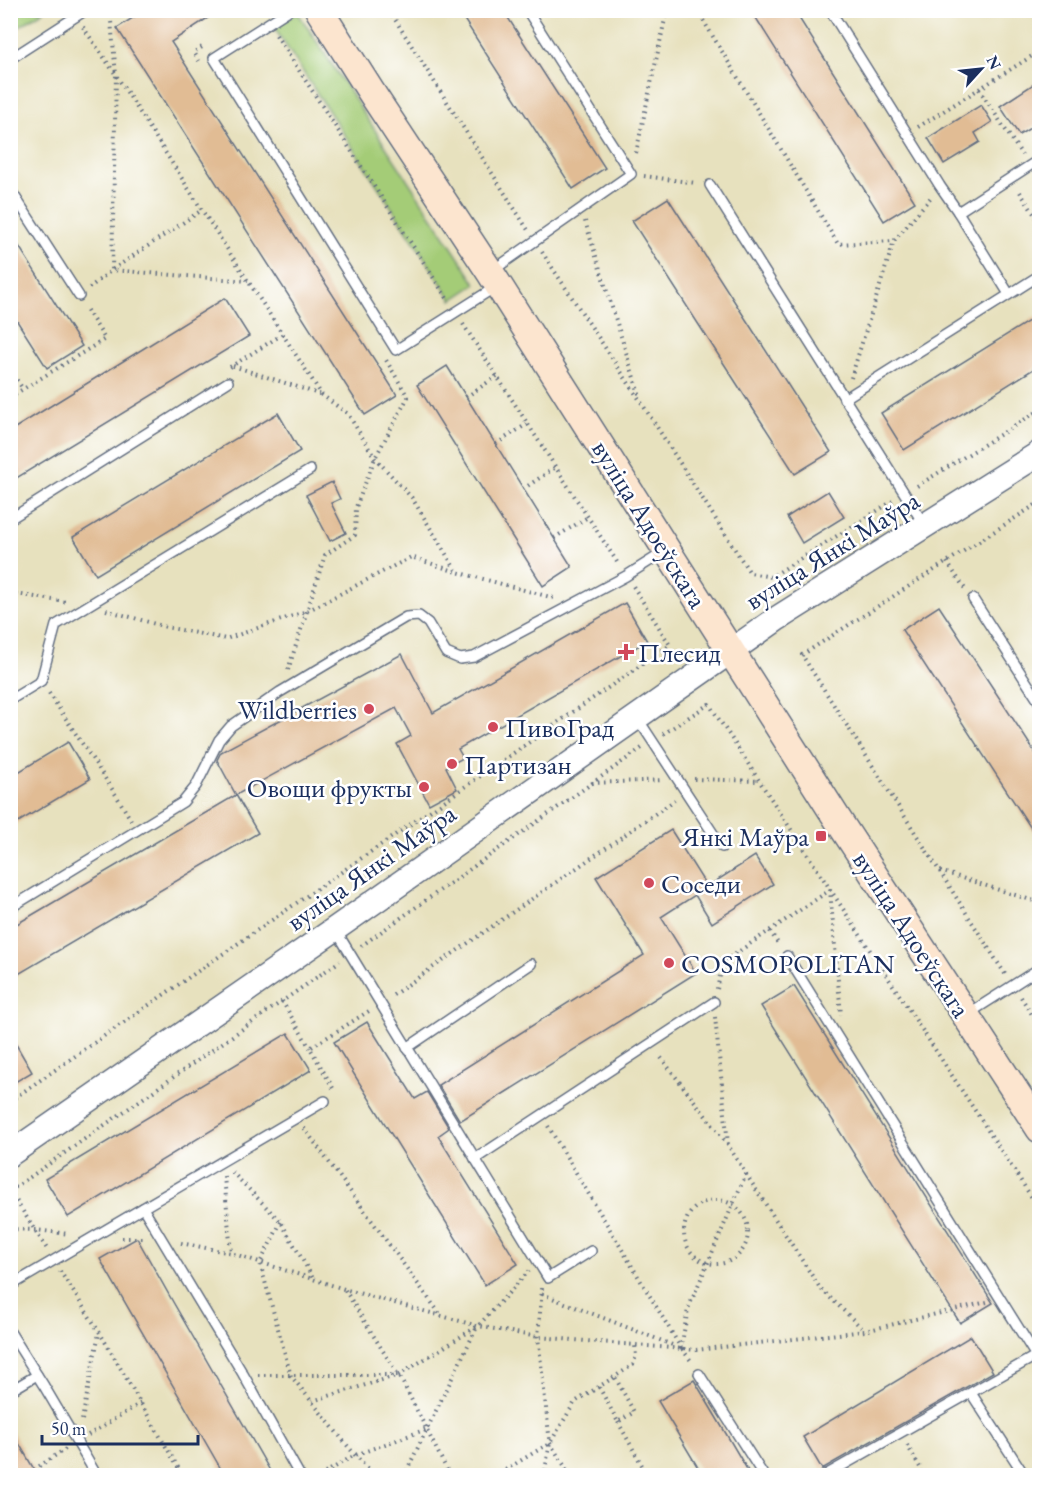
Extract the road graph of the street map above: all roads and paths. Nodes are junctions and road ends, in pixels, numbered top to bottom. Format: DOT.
graph roads {
  1 [pos="18,10"];
  2 [pos="86,10"];
  3 [pos="110,10"];
  4 [pos="289,10"];
  5 [pos="319,10"];
  6 [pos="389,10"];
  7 [pos="527,10"];
  8 [pos="667,10"];
  9 [pos="698,10"];
  10 [pos="830,10"];
  11 [pos="10,16"];
  12 [pos="76,17"];
  13 [pos="213,40"];
  14 [pos="1040,51"];
  15 [pos="10,59"];
  16 [pos="200,62"];
  17 [pos="116,75"];
  18 [pos="979,89"];
  19 [pos="908,134"];
  20 [pos="1040,159"];
  21 [pos="1029,166"];
  22 [pos="631,174"];
  23 [pos="710,185"];
  24 [pos="940,186"];
  25 [pos="10,189"];
  26 [pos="1020,192"];
  27 [pos="581,209"];
  28 [pos="202,210"];
  29 [pos="958,212"];
  30 [pos="1040,223"];
  31 [pos="535,241"];
  32 [pos="894,242"];
  33 [pos="112,270"];
  34 [pos="1040,274"];
  35 [pos="494,279"];
  36 [pos="248,281"];
  37 [pos="1009,294"];
  38 [pos="79,296"];
  39 [pos="383,356"];
  40 [pos="232,366"];
  41 [pos="10,369"];
  42 [pos="497,376"];
  43 [pos="228,382"];
  44 [pos="23,390"];
  45 [pos="322,395"];
  46 [pos="10,397"];
  47 [pos="466,397"];
  48 [pos="844,399"];
  49 [pos="641,402"];
  50 [pos="1040,410"];
  51 [pos="528,424"];
  52 [pos="496,444"];
  53 [pos="1040,453"];
  54 [pos="375,458"];
  55 [pos="556,467"];
  56 [pos="310,470"];
  57 [pos="523,489"];
  58 [pos="905,494"];
  59 [pos="1040,502"];
  60 [pos="588,517"];
  61 [pos="10,519"];
  62 [pos="925,526"];
  63 [pos="554,538"];
  64 [pos="666,551"];
  65 [pos="947,562"];
  66 [pos="457,572"];
  67 [pos="10,593"];
  68 [pos="970,595"];
  69 [pos="577,604"];
  70 [pos="88,606"];
  71 [pos="307,611"];
  72 [pos="660,628"];
  73 [pos="730,651"];
  74 [pos="41,681"];
  75 [pos="280,692"];
  76 [pos="10,700"];
  77 [pos="1040,703"];
  78 [pos="709,704"];
  79 [pos="636,717"];
  80 [pos="685,792"];
  81 [pos="138,831"];
  82 [pos="722,847"];
  83 [pos="939,871"];
  84 [pos="830,890"];
  85 [pos="1040,903"];
  86 [pos="10,908"];
  87 [pos="335,929"];
  88 [pos="787,957"];
  89 [pos="531,964"];
  90 [pos="1040,968"];
  91 [pos="1013,985"];
  92 [pos="282,1001"];
  93 [pos="714,1002"];
  94 [pos="380,1004"];
  95 [pos="966,1016"];
  96 [pos="1040,1027"];
  97 [pos="650,1043"];
  98 [pos="407,1047"];
  99 [pos="310,1048"];
  100 [pos="844,1048"];
  101 [pos="10,1101"];
  102 [pos="325,1101"];
  103 [pos="542,1115"];
  104 [pos="297,1118"];
  105 [pos="1040,1129"];
  106 [pos="728,1145"];
  107 [pos="10,1154"];
  108 [pos="476,1159"];
  109 [pos="222,1162"];
  110 [pos="746,1174"];
  111 [pos="10,1191"];
  112 [pos="733,1205"];
  113 [pos="143,1208"];
  114 [pos="1040,1210"];
  115 [pos="280,1222"];
  116 [pos="10,1229"];
  117 [pos="36,1230"];
  118 [pos="94,1237"];
  119 [pos="162,1239"];
  120 [pos="591,1251"];
  121 [pos="231,1253"];
  122 [pos="54,1262"];
  123 [pos="538,1262"];
  124 [pos="260,1263"];
  125 [pos="708,1263"];
  126 [pos="543,1271"];
  127 [pos="315,1280"];
  128 [pos="10,1286"];
  129 [pos="344,1289"];
  130 [pos="542,1294"];
  131 [pos="1001,1299"];
  132 [pos="441,1315"];
  133 [pos="478,1326"];
  134 [pos="865,1331"];
  135 [pos="10,1332"];
  136 [pos="538,1337"];
  137 [pos="635,1345"];
  138 [pos="681,1348"];
  139 [pos="1038,1354"];
  140 [pos="697,1370"];
  141 [pos="243,1374"];
  142 [pos="37,1375"];
  143 [pos="291,1376"];
  144 [pos="399,1376"];
  145 [pos="615,1377"];
  146 [pos="599,1387"];
  147 [pos="10,1391"];
  148 [pos="971,1393"];
  149 [pos="312,1401"];
  150 [pos="141,1403"];
  151 [pos="618,1422"];
  152 [pos="427,1429"];
  153 [pos="900,1433"];
  154 [pos="77,1442"];
  155 [pos="550,1443"];
  156 [pos="355,1455"];
  157 [pos="570,1474"];
  158 [pos="97,1476"];
  159 [pos="183,1476"];
  160 [pos="300,1476"];
  161 [pos="320,1476"];
  162 [pos="376,1476"];
  163 [pos="404,1476"];
  164 [pos="450,1476"];
  165 [pos="495,1476"];
  166 [pos="544,1476"];
  167 [pos="603,1476"];
  168 [pos="648,1476"];
  169 [pos="764,1476"];
  170 [pos="824,1476"];
  171 [pos="925,1476"];
  172 [pos="1025,1476"];
  1 -- 11 [label="path"];
  2 -- 12 [label="lane"];
  3 -- 17 [label="path"];
  4 -- 35 [label="lane"];
  5 -- 35 [label="main road, вуліца Адоеўскага"];
  6 -- 31 [label="path"];
  7 -- 22 [label="lane"];
  8 -- 22 [label="path"];
  9 -- 32 [label="path"];
  10 -- 19 [label="lane"];
  12 -- 15 [label="lane"];
  12 -- 17 [label="path"];
  13 -- 16 [label="path"];
  14 -- 18 [label="path"];
  17 -- 28 [label="path"];
  17 -- 33 [label="path"];
  18 -- 19 [label="path"];
  18 -- 21 [label="path"];
  19 -- 24 [label="lane"];
  20 -- 21 [label="lane"];
  21 -- 29 [label="lane"];
  22 -- 23 [label="path"];
  22 -- 27 [label="lane"];
  23 -- 48 [label="lane"];
  24 -- 29 [label="lane"];
  24 -- 32 [label="path"];
  25 -- 38 [label="lane"];
  26 -- 30 [label="path"];
  27 -- 31 [label="lane"];
  27 -- 49 [label="path"];
  28 -- 33 [label="path"];
  28 -- 36 [label="path"];
  29 -- 37 [label="lane"];
  31 -- 35 [label="lane"];
  31 -- 49 [label="path"];
  32 -- 48 [label="path"];
  33 -- 36 [label="path"];
  33 -- 38 [label="path"];
  34 -- 37 [label="lane"];
  35 -- 64 [label="main road, вуліца Адоеўскага"];
  36 -- 45 [label="path"];
  37 -- 48 [label="lane"];
  38 -- 44 [label="path"];
  39 -- 54 [label="path"];
  40 -- 45 [label="path"];
  41 -- 44 [label="path"];
  42 -- 47 [label="path"];
  43 -- 61 [label="lane"];
  44 -- 46 [label="path"];
  45 -- 54 [label="path"];
  48 -- 58 [label="lane"];
  49 -- 58 [label="path"];
  50 -- 58 [label="path"];
  51 -- 52 [label="path"];
  53 -- 62 [label="street, вуліца Янкі Маўра"];
  54 -- 66 [label="path"];
  54 -- 71 [label="path"];
  55 -- 57 [label="path"];
  56 -- 70 [label="lane"];
  58 -- 62 [label="lane"];
  59 -- 65 [label="path"];
  60 -- 63 [label="path"];
  62 -- 73 [label="street, вуліца Янкі Маўра"];
  64 -- 69 [label="lane"];
  64 -- 73 [label="main road, вуліца Адоеўскага"];
  65 -- 68 [label="path"];
  65 -- 83 [label="path"];
  66 -- 69 [label="path"];
  66 -- 71 [label="path"];
  67 -- 70 [label="path"];
  68 -- 77 [label="lane"];
  69 -- 75 [label="lane"];
  70 -- 71 [label="path"];
  70 -- 74 [label="lane"];
  71 -- 75 [label="path"];
  72 -- 101 [label="path"];
  73 -- 79 [label="street, вуліца Янкі Маўра"];
  73 -- 95 [label="main road, вуліца Адоеўскага"];
  74 -- 76 [label="lane"];
  74 -- 81 [label="path"];
  75 -- 81 [label="lane"];
  78 -- 84 [label="path"];
  79 -- 80 [label="lane"];
  79 -- 87 [label="street, вуліца Янкі Маўра"];
  80 -- 82 [label="lane"];
  80 -- 94 [label="path"];
  81 -- 86 [label="lane"];
  83 -- 85 [label="path"];
  83 -- 91 [label="path"];
  84 -- 93 [label="path"];
  84 -- 100 [label="path"];
  84 -- 114 [label="path"];
  87 -- 94 [label="lane"];
  87 -- 107 [label="street, вуліца Янкі Маўра"];
  88 -- 100 [label="lane"];
  89 -- 98 [label="lane"];
  90 -- 91 [label="lane"];
  91 -- 95 [label="lane"];
  91 -- 96 [label="path"];
  92 -- 99 [label="path"];
  93 -- 97 [label="lane"];
  93 -- 106 [label="path"];
  94 -- 98 [label="lane"];
  94 -- 99 [label="path"];
  95 -- 105 [label="main road, вуліца Адоеўскага"];
  97 -- 103 [label="lane"];
  97 -- 106 [label="path"];
  98 -- 108 [label="lane"];
  99 -- 102 [label="path"];
  100 -- 131 [label="lane"];
  102 -- 104 [label="lane"];
  103 -- 108 [label="lane"];
  103 -- 138 [label="path"];
  104 -- 109 [label="lane"];
  104 -- 132 [label="path"];
  106 -- 110 [label="path"];
  108 -- 123 [label="lane"];
  109 -- 113 [label="lane"];
  109 -- 115 [label="path"];
  109 -- 121 [label="path"];
  110 -- 112 [label="path"];
  110 -- 134 [label="path"];
  111 -- 117 [label="path"];
  112 -- 125 [label="path"];
  112 -- 125 [label="path"];
  112 -- 125 [label="path"];
  113 -- 118 [label="lane"];
  113 -- 119 [label="lane"];
  115 -- 124 [label="path"];
  115 -- 127 [label="path"];
  116 -- 117 [label="path"];
  117 -- 118 [label="path"];
  117 -- 122 [label="path"];
  118 -- 119 [label="path"];
  118 -- 122 [label="lane"];
  119 -- 121 [label="path"];
  119 -- 141 [label="lane"];
  120 -- 126 [label="lane"];
  121 -- 124 [label="path"];
  122 -- 128 [label="lane"];
  122 -- 150 [label="path"];
  123 -- 126 [label="lane"];
  123 -- 133 [label="path"];
  124 -- 127 [label="path"];
  124 -- 143 [label="path"];
  125 -- 138 [label="path"];
  126 -- 130 [label="path"];
  127 -- 129 [label="path"];
  129 -- 132 [label="path"];
  129 -- 144 [label="path"];
  130 -- 136 [label="path"];
  130 -- 138 [label="path"];
  131 -- 134 [label="path"];
  131 -- 139 [label="lane"];
  132 -- 133 [label="path"];
  133 -- 136 [label="path"];
  133 -- 144 [label="path"];
  133 -- 152 [label="path"];
  134 -- 138 [label="path"];
  135 -- 142 [label="lane"];
  136 -- 137 [label="path"];
  136 -- 155 [label="path"];
  137 -- 138 [label="path"];
  137 -- 145 [label="path"];
  138 -- 140 [label="path"];
  139 -- 148 [label="lane"];
  140 -- 169 [label="lane"];
  141 -- 143 [label="path"];
  141 -- 160 [label="lane"];
  142 -- 147 [label="lane"];
  142 -- 154 [label="lane"];
  143 -- 144 [label="path"];
  143 -- 149 [label="path"];
  144 -- 149 [label="path"];
  144 -- 152 [label="path"];
  145 -- 146 [label="path"];
  145 -- 151 [label="path"];
  146 -- 151 [label="path"];
  146 -- 155 [label="path"];
  148 -- 153 [label="lane"];
  148 -- 172 [label="lane"];
  149 -- 156 [label="path"];
  150 -- 154 [label="path"];
  150 -- 159 [label="path"];
  151 -- 168 [label="path"];
  152 -- 156 [label="path"];
  152 -- 163 [label="path"];
  152 -- 164 [label="path"];
  153 -- 170 [label="lane"];
  153 -- 171 [label="path"];
  154 -- 158 [label="lane"];
  155 -- 157 [label="path"];
  155 -- 165 [label="path"];
  155 -- 166 [label="path"];
  156 -- 161 [label="path"];
  156 -- 162 [label="path"];
  157 -- 167 [label="path"];
}
